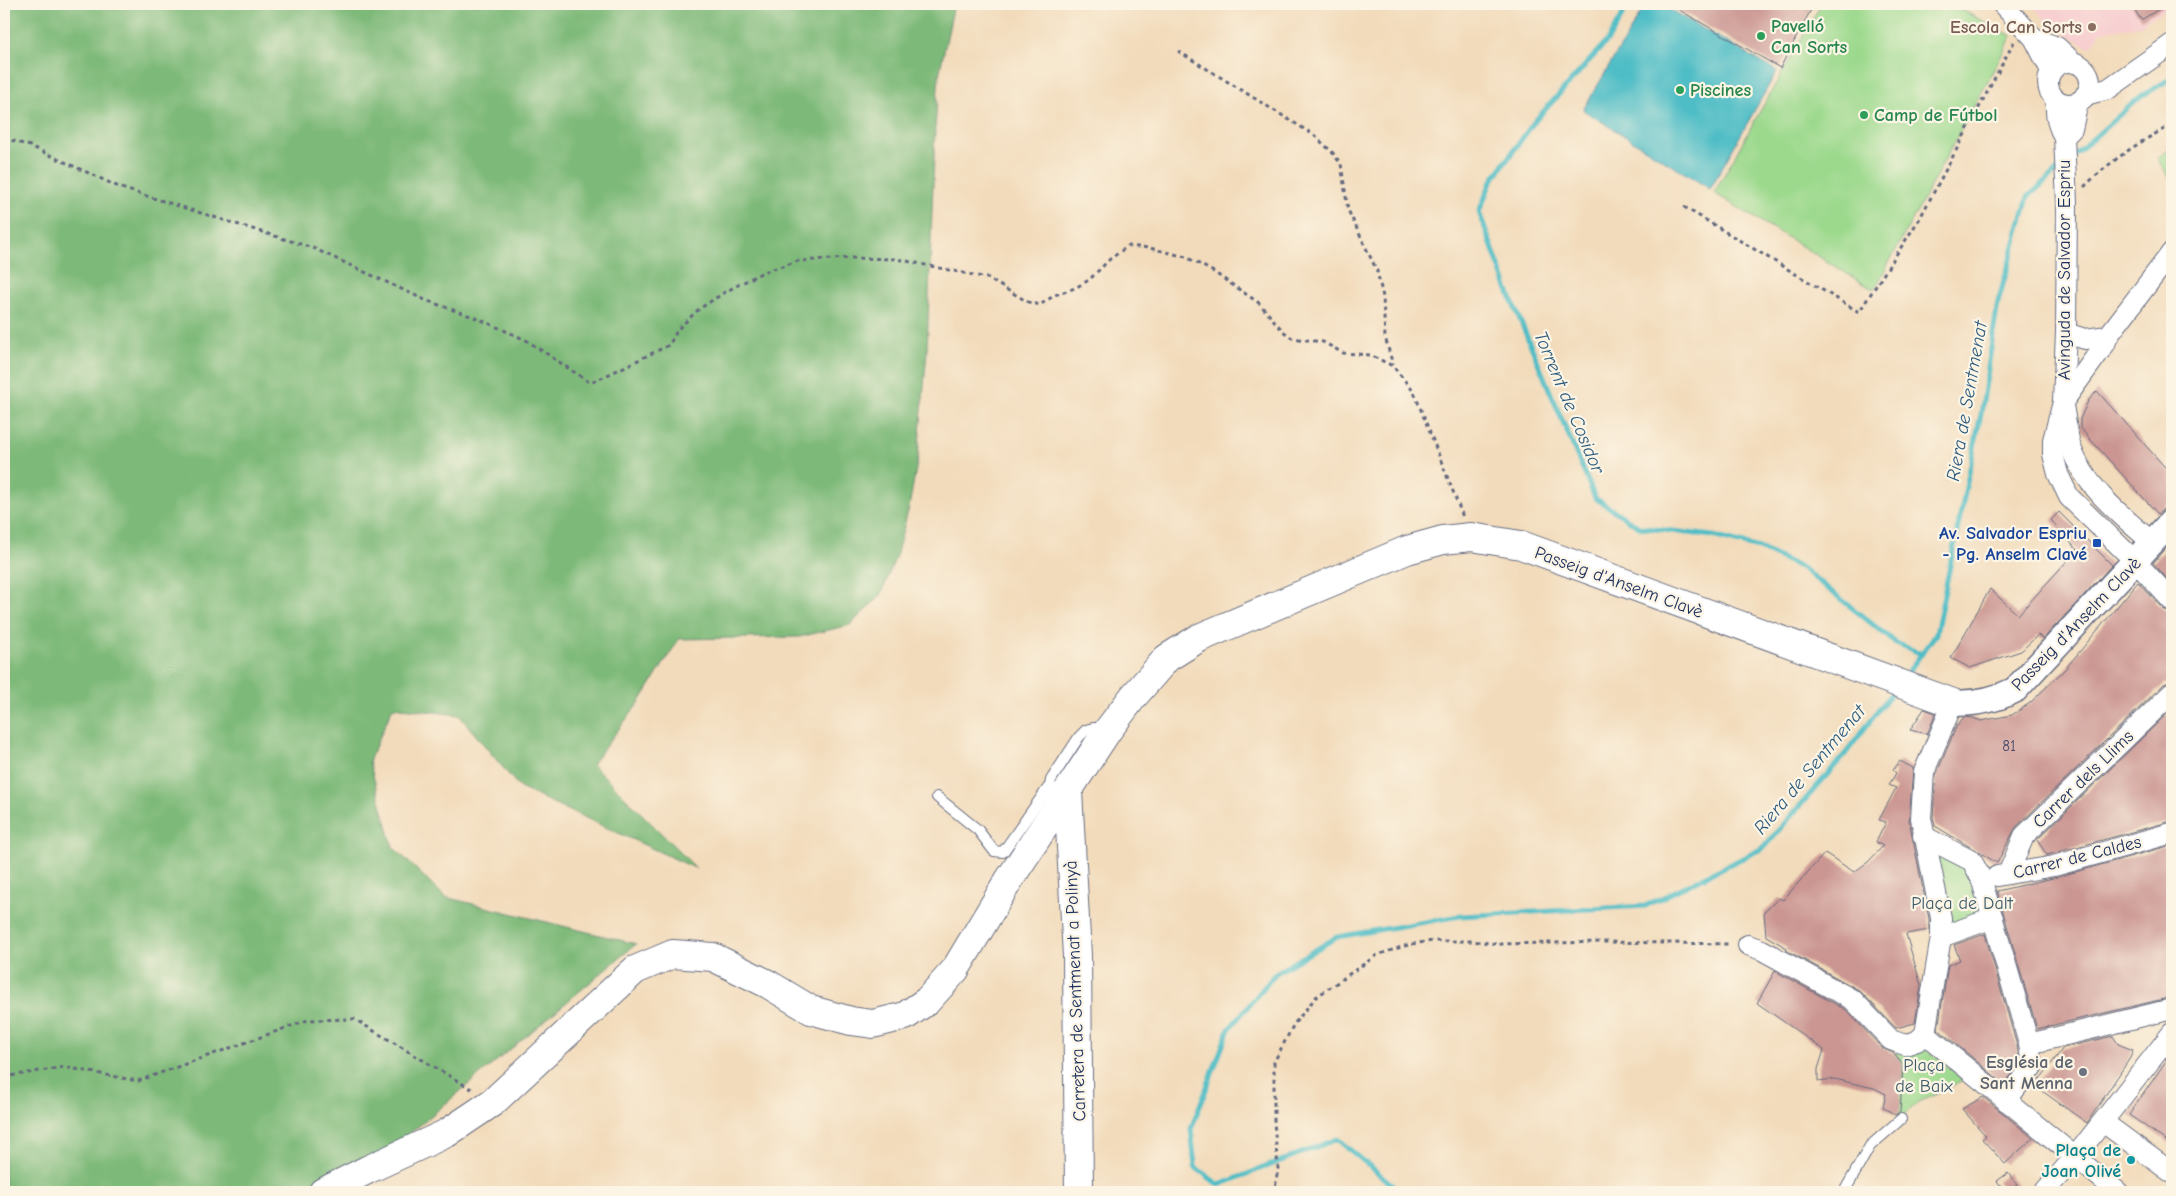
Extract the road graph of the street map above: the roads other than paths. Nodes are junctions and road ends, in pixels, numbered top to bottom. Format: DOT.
graph roads {
  1 [pos="2002,4"];
  2 [pos="2028,32"];
  3 [pos="2172,44"];
  4 [pos="2074,63"];
  5 [pos="2051,72"];
  6 [pos="2082,98"];
  7 [pos="2056,100"];
  8 [pos="2064,137"];
  9 [pos="2172,252"];
  10 [pos="2066,333"];
  11 [pos="2108,336"];
  12 [pos="2062,402"];
  13 [pos="2079,465"];
  14 [pos="2058,474"];
  15 [pos="2172,522"];
  16 [pos="2153,543"];
  17 [pos="2136,562"];
  18 [pos="2172,601"];
  19 [pos="2172,693"];
  20 [pos="1954,703"];
  21 [pos="1058,795"];
  22 [pos="937,797"];
  23 [pos="2172,833"];
  24 [pos="1923,836"];
  25 [pos="2008,874"];
  26 [pos="1981,878"];
  27 [pos="1993,918"];
  28 [pos="1942,937"];
  29 [pos="1748,945"];
  30 [pos="2172,1009"];
  31 [pos="2172,1033"];
  32 [pos="1925,1034"];
  33 [pos="2028,1044"];
  34 [pos="2006,1101"];
  35 [pos="1901,1119"];
  36 [pos="2103,1122"];
  37 [pos="2075,1157"];
  38 [pos="2172,1172"];
  39 [pos="323,1192"];
  40 [pos="1079,1192"];
  41 [pos="1844,1192"];
  42 [pos="2044,1192"];
  43 [pos="2118,1192"];
  1 -- 2 [label="street"];
  2 -- 4 [label="street"];
  2 -- 5 [label="street"];
  3 -- 6 [label="street"];
  4 -- 5 [label="street"];
  4 -- 6 [label="street"];
  5 -- 7 [label="street"];
  6 -- 7 [label="street"];
  6 -- 8 [label="street, Avinguda de Salvador Espriu"];
  7 -- 8 [label="street, Avinguda de Salvador Espriu"];
  8 -- 10 [label="street, Avinguda de Salvador Espriu"];
  9 -- 11 [label="street"];
  10 -- 11 [label="street"];
  10 -- 12 [label="street, Avinguda de Salvador Espriu"];
  11 -- 12 [label="street"];
  12 -- 13 [label="street, Avinguda de Salvador Espriu"];
  12 -- 14 [label="street, Avinguda de Salvador Espriu"];
  13 -- 14 [label="street"];
  13 -- 16 [label="street, Avinguda de Salvador Espriu"];
  14 -- 17 [label="street, Avinguda de Salvador Espriu"];
  15 -- 16 [label="street, Passeig d'Anselm Clavè"];
  16 -- 17 [label="street, Passeig d'Anselm Clavè"];
  17 -- 18 [label="street, Avinguda de Salvador Espriu"];
  17 -- 20 [label="street, Passeig d'Anselm Clavè"];
  19 -- 25 [label="street, Carrer dels Llims"];
  20 -- 21 [label="main road, Passeig d'Anselm Clavè"];
  20 -- 24 [label="street"];
  21 -- 22 [label="lane"];
  21 -- 39 [label="main road, Passeig d'Anselm Clavè"];
  21 -- 40 [label="main road, Carretera de Sentmenat a Polinyà"];
  23 -- 25 [label="street, Carrer de Caldes"];
  24 -- 26 [label="street"];
  24 -- 28 [label="street"];
  25 -- 26 [label="street, Carrer de Caldes"];
  26 -- 27 [label="street"];
  27 -- 28 [label="street"];
  27 -- 33 [label="street"];
  28 -- 32 [label="street"];
  29 -- 32 [label="street"];
  30 -- 33 [label="street"];
  31 -- 36 [label="street"];
  32 -- 34 [label="street"];
  33 -- 34 [label="street"];
  34 -- 37 [label="street"];
  35 -- 41 [label="lane"];
  36 -- 37 [label="street"];
  36 -- 38 [label="street"];
  37 -- 42 [label="street"];
  37 -- 43 [label="street"];
}
